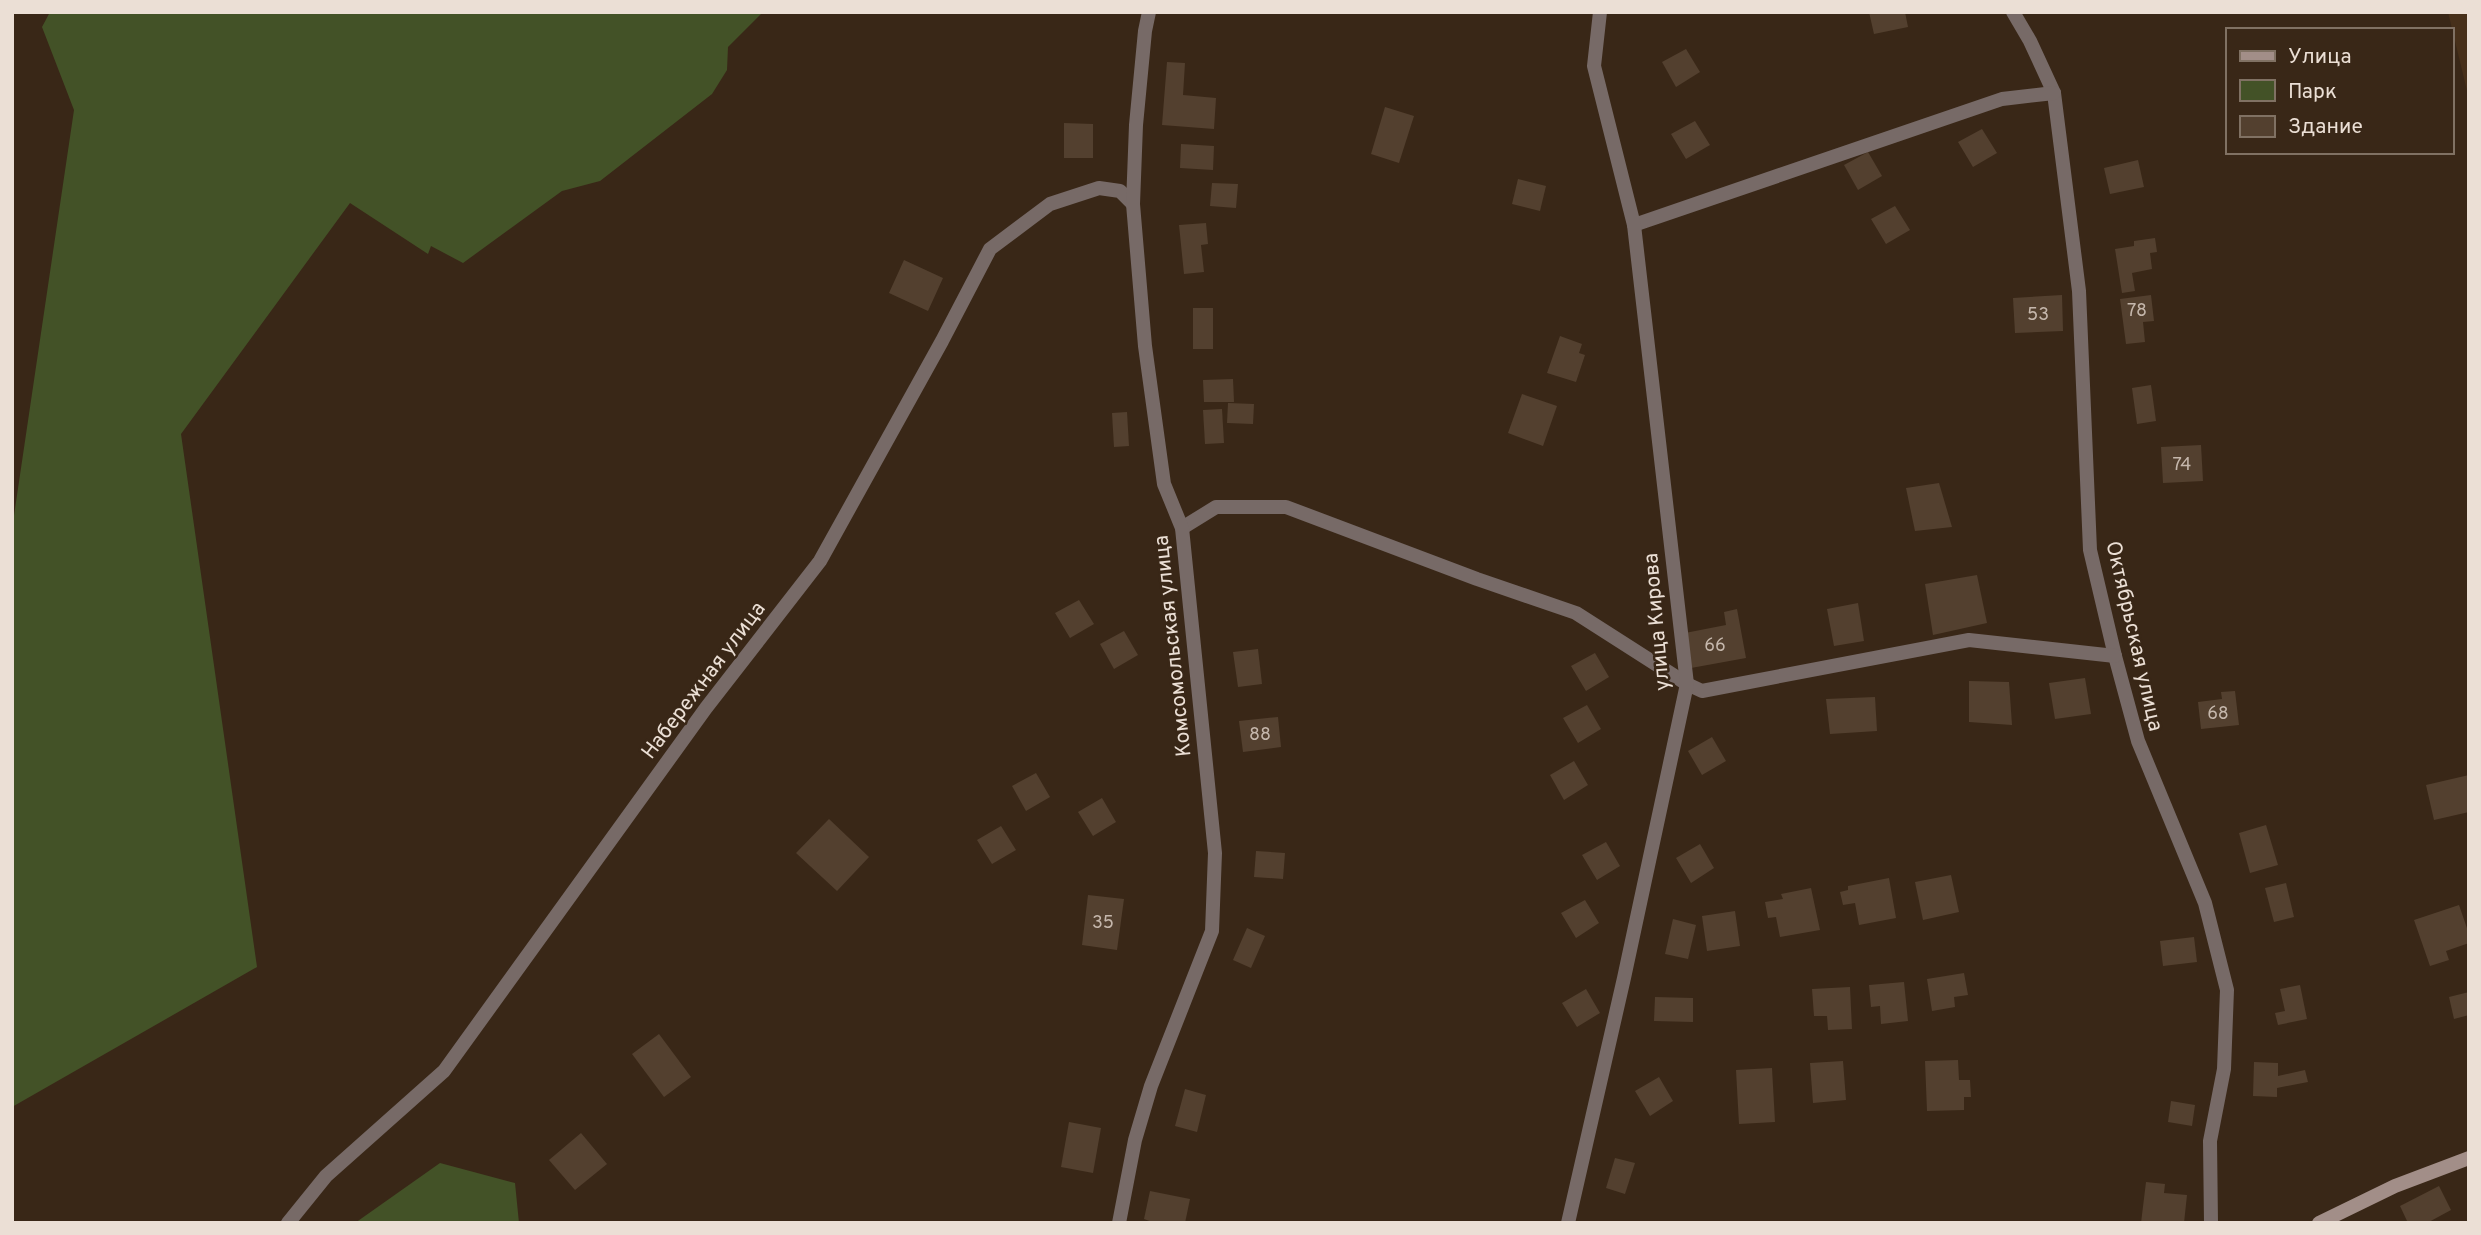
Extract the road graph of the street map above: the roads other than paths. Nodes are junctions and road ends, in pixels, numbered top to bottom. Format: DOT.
graph roads {
  1 [pos="1149,12"];
  2 [pos="1600,12"];
  3 [pos="2013,12"];
  4 [pos="2054,93"];
  5 [pos="1133,204"];
  6 [pos="1634,225"];
  7 [pos="1182,528"];
  8 [pos="2115,656"];
  9 [pos="1687,684"];
  10 [pos="2469,1158"];
  11 [pos="288,1223"];
  12 [pos="1119,1223"];
  13 [pos="1569,1223"];
  14 [pos="2211,1223"];
  15 [pos="2319,1223"];
  1 -- 5 [label="street, Комсомольская улица"];
  2 -- 6 [label="street, улица Кирова"];
  3 -- 4 [label="street, Октябрьская улица"];
  4 -- 6 [label="street"];
  4 -- 8 [label="street, Октябрьская улица"];
  5 -- 7 [label="street, Комсомольская улица"];
  5 -- 11 [label="street, Набережная улица"];
  6 -- 9 [label="street, улица Кирова"];
  7 -- 9 [label="street"];
  7 -- 12 [label="street, Комсомольская улица"];
  8 -- 9 [label="street"];
  8 -- 14 [label="street, Октябрьская улица"];
  9 -- 13 [label="street, улица Кирова"];
  10 -- 15 [label="street"];
}
